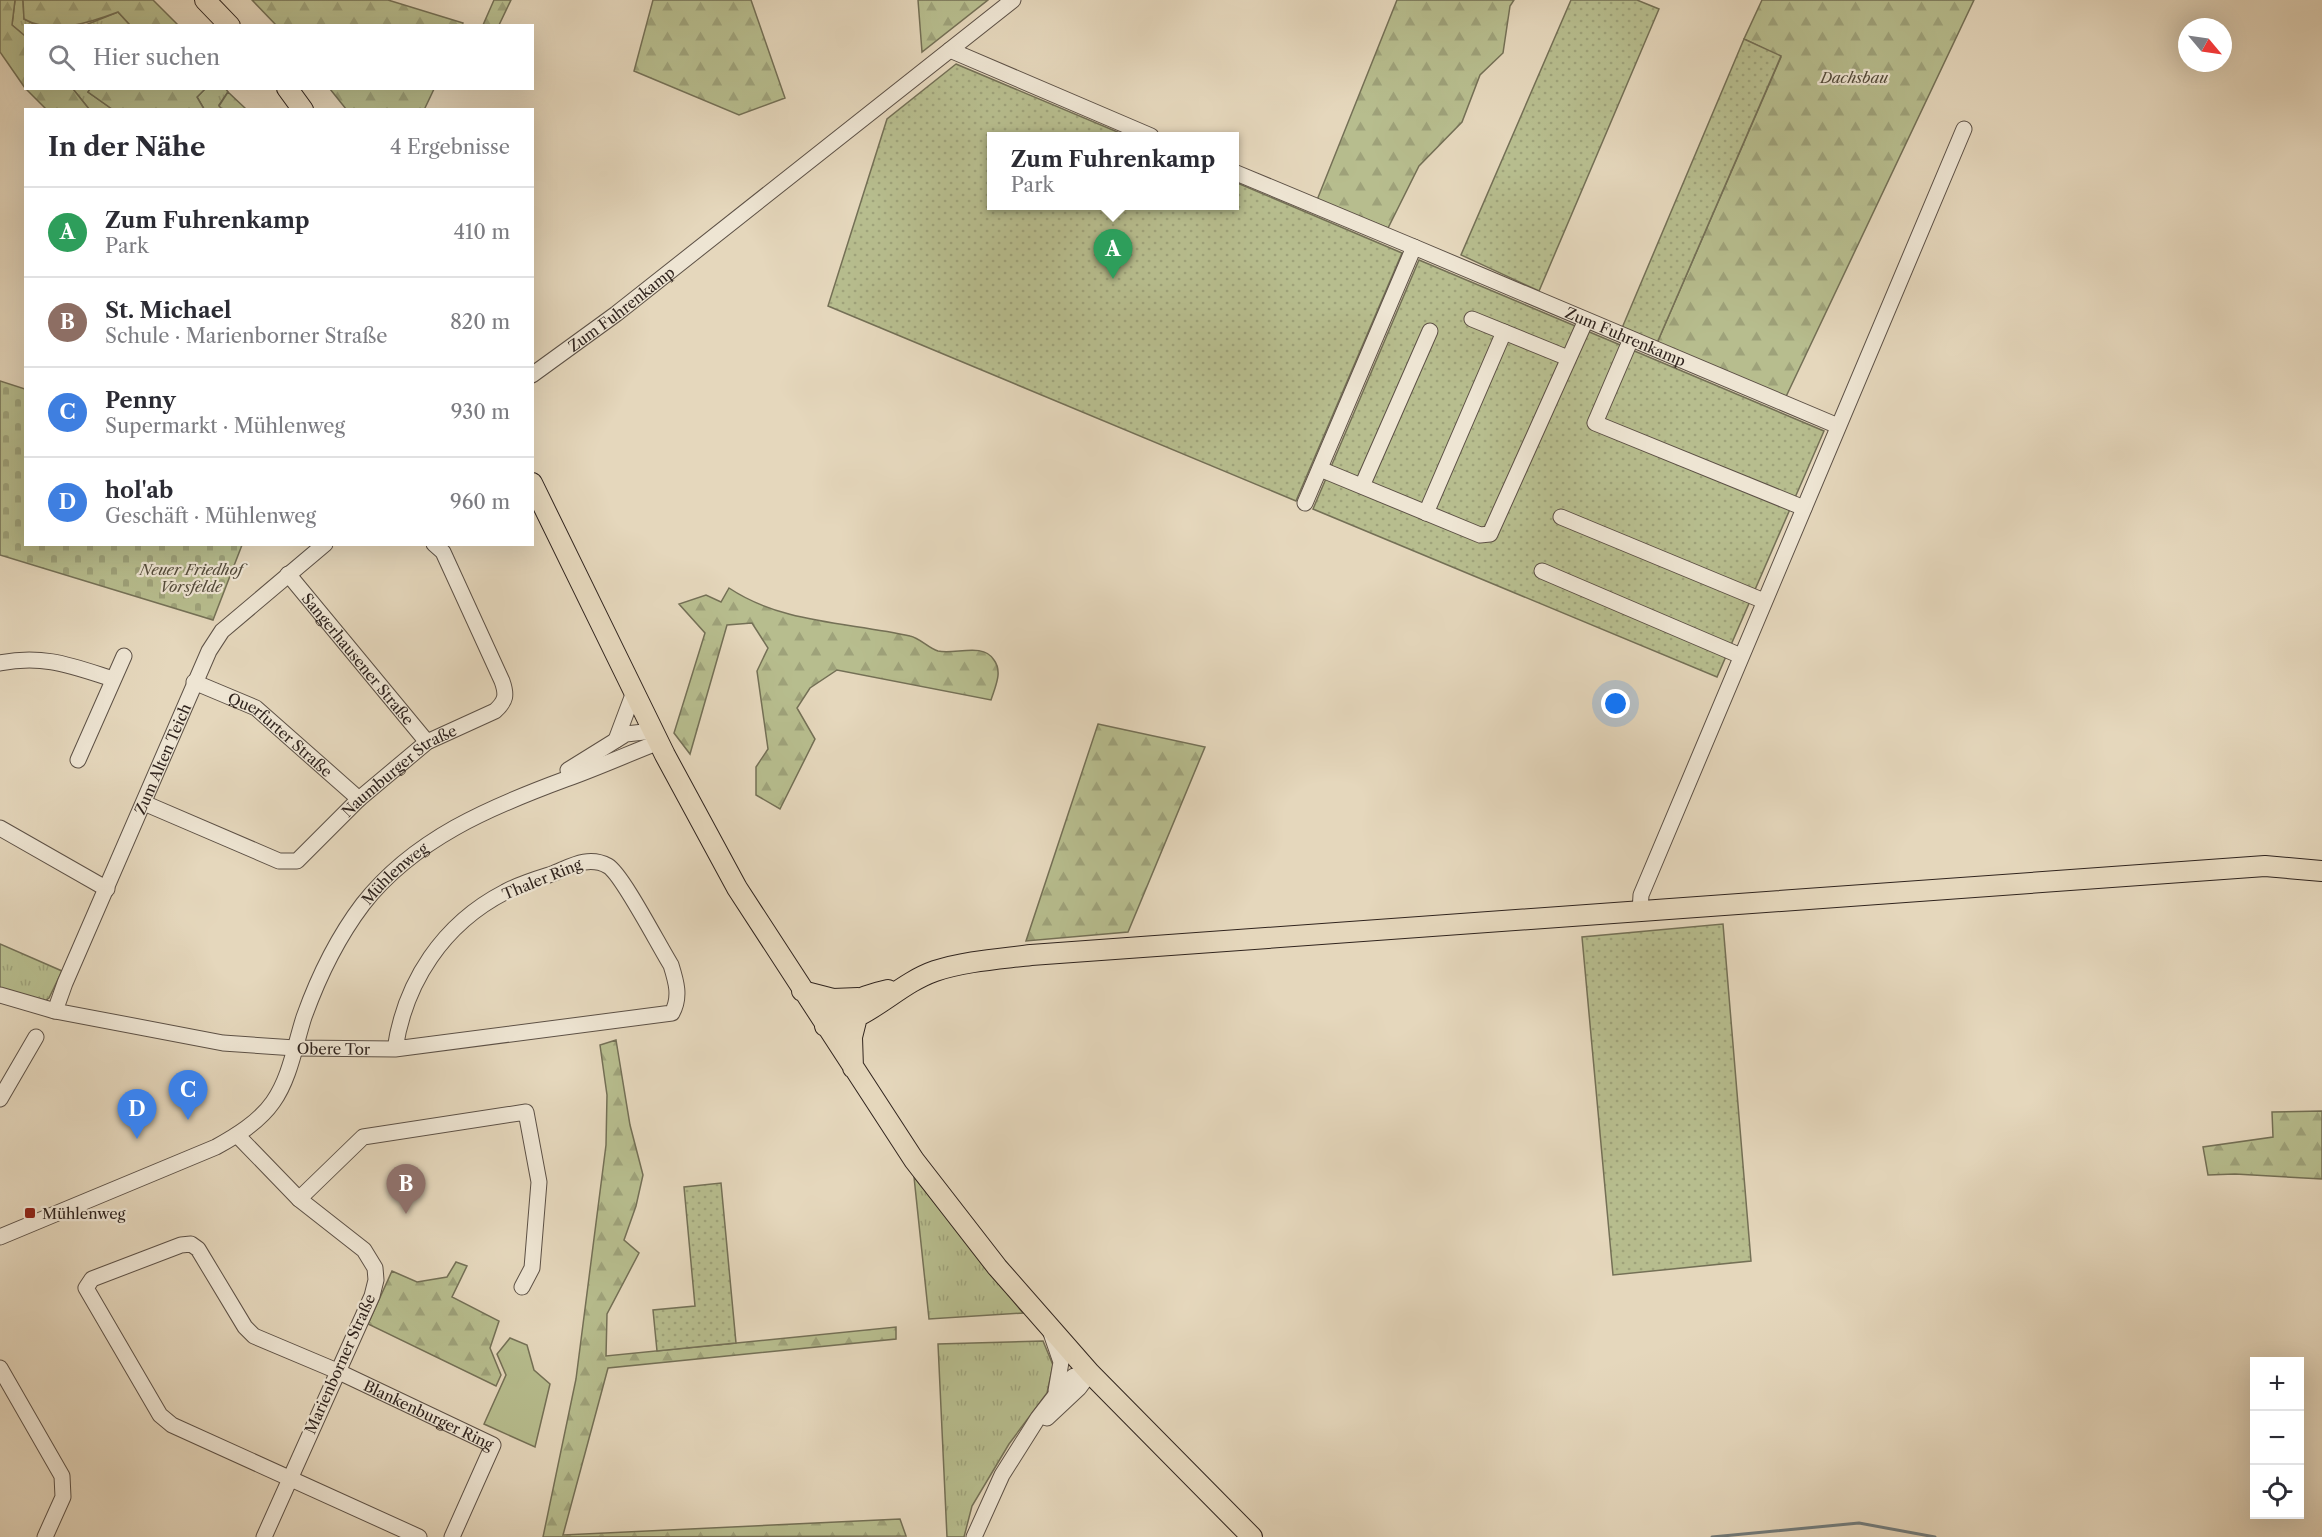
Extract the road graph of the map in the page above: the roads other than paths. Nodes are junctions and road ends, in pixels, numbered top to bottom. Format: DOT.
graph roads {
  1 [pos="204,0"];
  2 [pos="1013,0"];
  3 [pos="228,24"];
  4 [pos="950,50"];
  5 [pos="288,90"];
  6 [pos="302,108"];
  7 [pos="1964,129"];
  8 [pos="1142,132"];
  9 [pos="1239,174"];
  10 [pos="1414,247"];
  11 [pos="1472,319"];
  12 [pos="1586,320"];
  13 [pos="1430,331"];
  14 [pos="1504,332"];
  15 [pos="1632,339"];
  16 [pos="1568,358"];
  17 [pos="539,371"];
  18 [pos="1838,426"];
  19 [pos="1320,469"];
  20 [pos="1362,486"];
  21 [pos="534,487"];
  22 [pos="1305,503"];
  23 [pos="1804,508"];
  24 [pos="1426,513"];
  25 [pos="1561,517"];
  26 [pos="323,546"];
  27 [pos="437,546"];
  28 [pos="1542,571"];
  29 [pos="288,574"];
  30 [pos="1764,601"];
  31 [pos="124,656"];
  32 [pos="1741,656"];
  33 [pos="0,663"];
  34 [pos="113,679"];
  35 [pos="194,682"];
  36 [pos="634,692"];
  37 [pos="656,737"];
  38 [pos="616,740"];
  39 [pos="427,742"];
  40 [pos="78,760"];
  41 [pos="542,787"];
  42 [pos="359,799"];
  43 [pos="144,803"];
  44 [pos="0,828"];
  45 [pos="2322,871"];
  46 [pos="107,889"];
  47 [pos="1640,912"];
  48 [pos="802,991"];
  49 [pos="0,995"];
  50 [pos="859,1008"];
  51 [pos="55,1011"];
  52 [pos="672,1013"];
  53 [pos="825,1026"];
  54 [pos="36,1037"];
  55 [pos="295,1048"];
  56 [pos="395,1049"];
  57 [pos="852,1069"];
  58 [pos="0,1100"];
  59 [pos="237,1135"];
  60 [pos="298,1199"];
  61 [pos="0,1237"];
  62 [pos="522,1287"];
  63 [pos="1046,1323"];
  64 [pos="0,1368"];
  65 [pos="337,1371"];
  66 [pos="1090,1372"];
  67 [pos="1055,1394"];
  68 [pos="1026,1439"];
  69 [pos="290,1478"];
  70 [pos="45,1537"];
  71 [pos="264,1537"];
  72 [pos="419,1537"];
  73 [pos="452,1537"];
  74 [pos="974,1537"];
  75 [pos="1252,1537"];
  1 -- 3 [label="main road"];
  2 -- 4 [label="street, Zum Fuhrenkamp"];
  4 -- 8 [label="street"];
  4 -- 17 [label="street, Zum Fuhrenkamp"];
  5 -- 6 [label="main road"];
  7 -- 18 [label="street"];
  9 -- 10 [label="street, Zum Fuhrenkamp"];
  10 -- 12 [label="street, Zum Fuhrenkamp"];
  10 -- 19 [label="street"];
  11 -- 14 [label="street"];
  12 -- 15 [label="street, Zum Fuhrenkamp"];
  12 -- 16 [label="street"];
  13 -- 20 [label="street"];
  14 -- 16 [label="street"];
  14 -- 24 [label="street"];
  15 -- 18 [label="street, Zum Fuhrenkamp"];
  15 -- 23 [label="street"];
  16 -- 24 [label="street"];
  18 -- 23 [label="street"];
  19 -- 20 [label="street"];
  19 -- 22 [label="street"];
  20 -- 24 [label="street"];
  21 -- 36 [label="main road"];
  23 -- 30 [label="street"];
  25 -- 30 [label="street"];
  26 -- 29 [label="street, Zum Alten Teich"];
  27 -- 39 [label="street, Naumburger Straße"];
  28 -- 32 [label="street"];
  29 -- 35 [label="street, Zum Alten Teich"];
  29 -- 39 [label="street, Sangerhausener Straße"];
  30 -- 32 [label="street"];
  31 -- 34 [label="street"];
  32 -- 47 [label="street"];
  33 -- 34 [label="street"];
  34 -- 40 [label="street"];
  35 -- 42 [label="street, Querfurter Straße"];
  35 -- 43 [label="street, Zum Alten Teich"];
  36 -- 37 [label="main road"];
  36 -- 38 [label="street"];
  37 -- 38 [label="street, Mühlenweg"];
  37 -- 41 [label="street, Mühlenweg"];
  37 -- 48 [label="main road"];
  38 -- 41 [label="street, Mühlenweg"];
  39 -- 42 [label="street, Naumburger Straße"];
  41 -- 55 [label="street, Mühlenweg"];
  42 -- 43 [label="street, Naumburger Straße"];
  43 -- 46 [label="street, Zum Alten Teich"];
  44 -- 46 [label="street"];
  45 -- 47 [label="main road"];
  46 -- 51 [label="street, Zum Alten Teich"];
  47 -- 50 [label="main road"];
  48 -- 50 [label="main road"];
  48 -- 53 [label="main road"];
  49 -- 51 [label="street, Obere Tor"];
  50 -- 53 [label="main road"];
  50 -- 57 [label="main road"];
  51 -- 55 [label="street, Obere Tor"];
  52 -- 56 [label="street, Obere Tor"];
  52 -- 56 [label="street, Thaler Ring"];
  53 -- 57 [label="main road"];
  54 -- 58 [label="street"];
  55 -- 56 [label="street, Obere Tor"];
  55 -- 59 [label="street, Mühlenweg"];
  57 -- 63 [label="main road"];
  59 -- 60 [label="street, Marienborner Straße"];
  59 -- 61 [label="street, Mühlenweg"];
  60 -- 62 [label="street"];
  60 -- 65 [label="street, Marienborner Straße"];
  63 -- 66 [label="main road"];
  63 -- 67 [label="street"];
  64 -- 70 [label="street"];
  65 -- 69 [label="street, Marienborner Straße"];
  65 -- 69 [label="street"];
  65 -- 73 [label="street, Blankenburger Ring"];
  66 -- 67 [label="street"];
  66 -- 68 [label="street"];
  66 -- 75 [label="main road"];
  67 -- 68 [label="street"];
  68 -- 74 [label="street"];
  69 -- 71 [label="street, Marienborner Straße"];
  69 -- 72 [label="street"];
}
